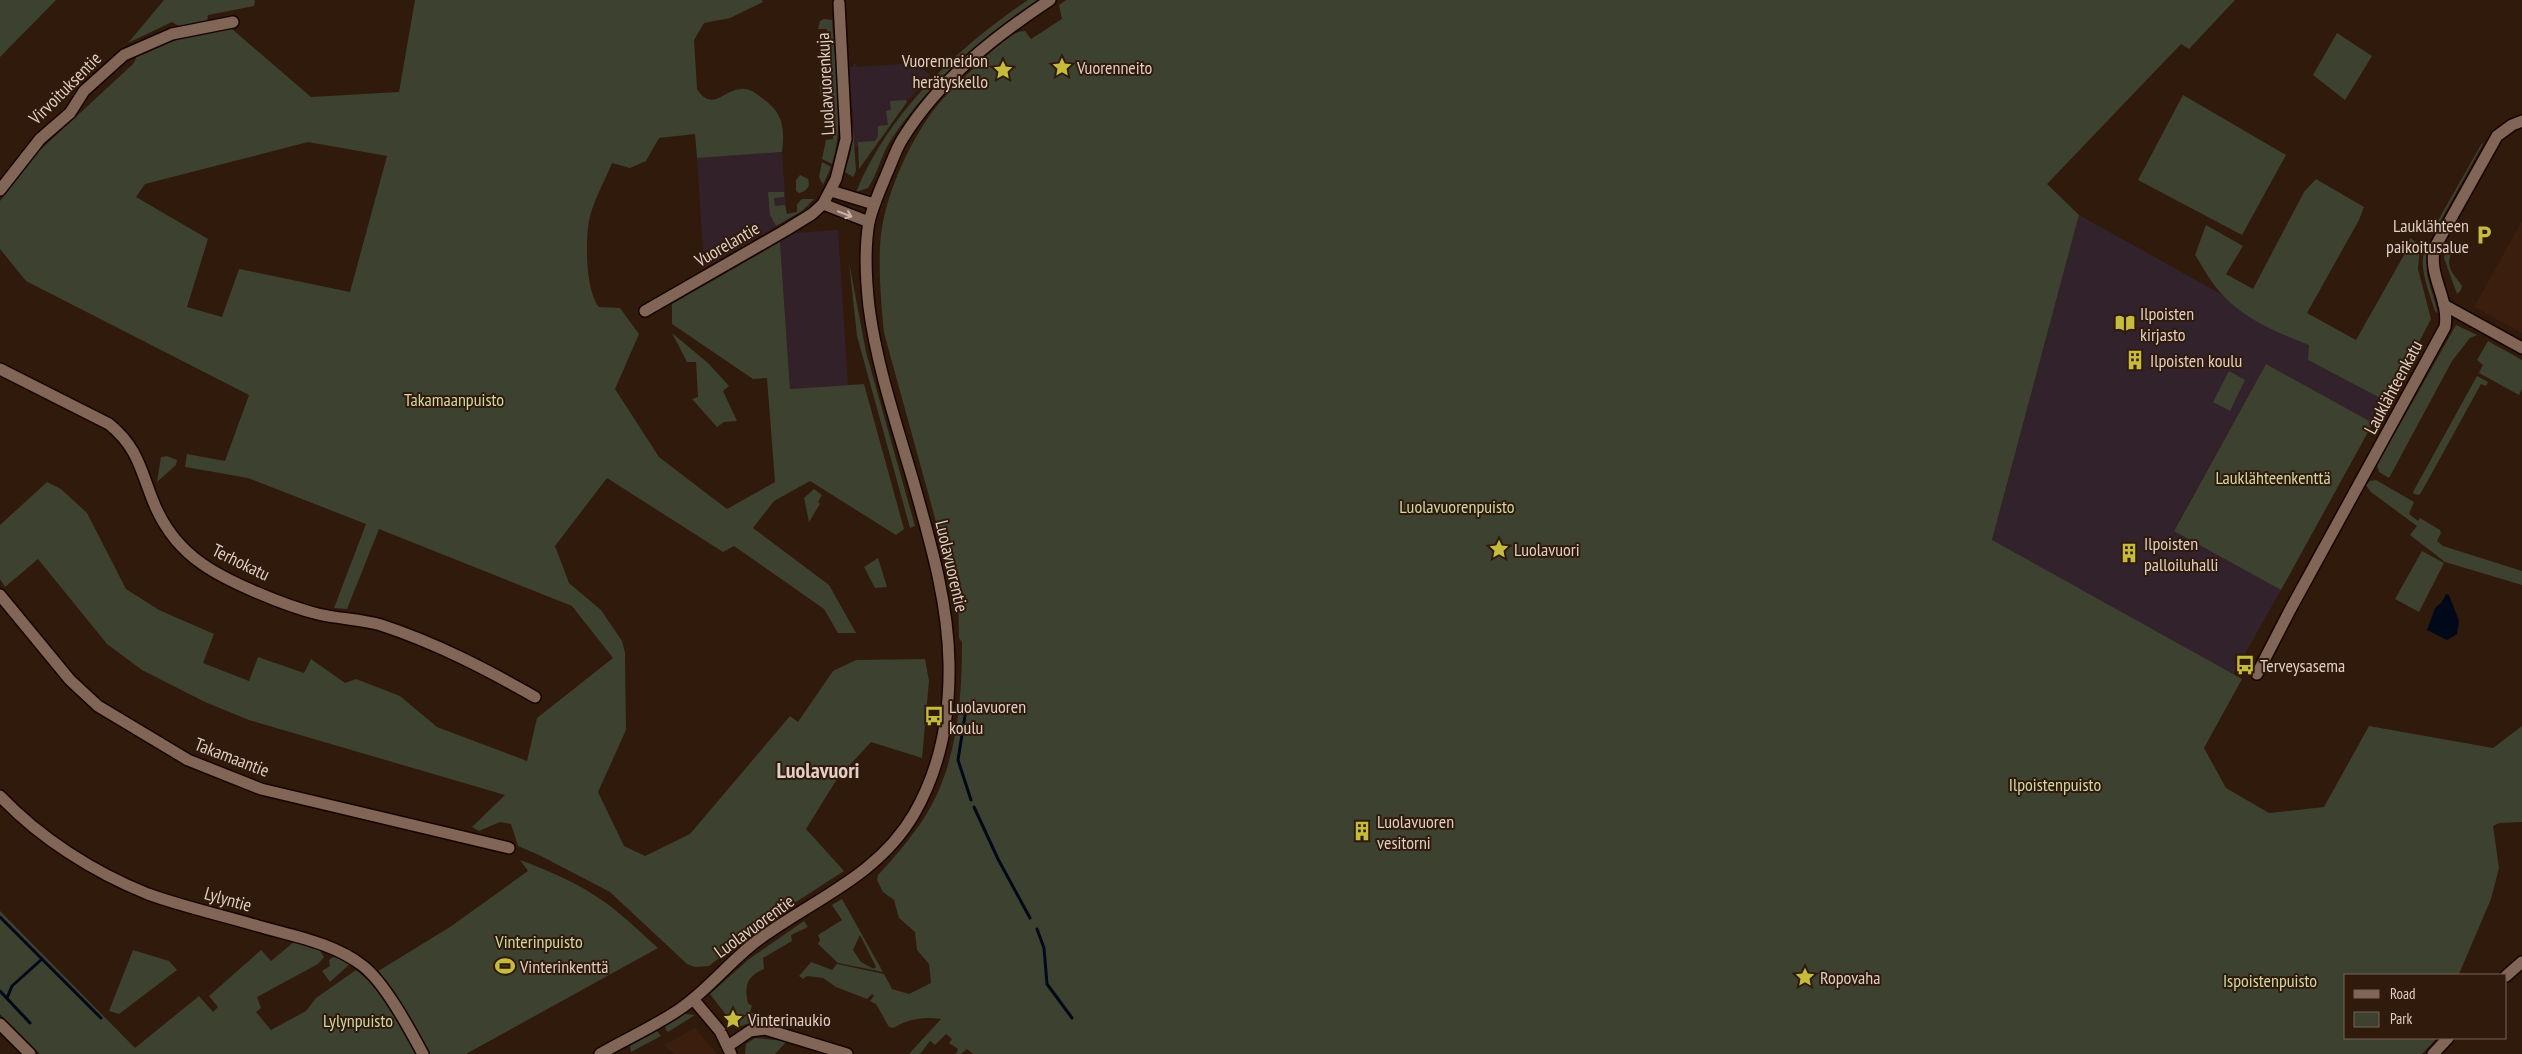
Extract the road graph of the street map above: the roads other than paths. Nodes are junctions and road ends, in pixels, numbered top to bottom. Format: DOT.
graph roads {
  1 [pos="1050,0"];
  2 [pos="839,3"];
  3 [pos="233,22"];
  4 [pos="2522,121"];
  5 [pos="0,190"];
  6 [pos="830,191"];
  7 [pos="822,204"];
  8 [pos="874,204"];
  9 [pos="869,222"];
  10 [pos="2444,305"];
  11 [pos="646,311"];
  12 [pos="2522,348"];
  13 [pos="0,369"];
  14 [pos="0,595"];
  15 [pos="2257,674"];
  16 [pos="535,697"];
  17 [pos="0,796"];
  18 [pos="509,848"];
  19 [pos="2522,962"];
  20 [pos="2507,975"];
  21 [pos="692,999"];
  22 [pos="0,1024"];
  23 [pos="2447,1039"];
  24 [pos="729,1050"];
  25 [pos="30,1054"];
  26 [pos="423,1054"];
  27 [pos="600,1054"];
  28 [pos="847,1054"];
  29 [pos="2433,1054"];
  1 -- 8 [label="street, Luolavuorentie"];
  2 -- 6 [label="street, Luolavuorenkuja"];
  3 -- 5 [label="street, Virvoituksentie"];
  4 -- 10 [label="street, Lauklähteenkatu"];
  6 -- 7 [label="street, Vuorelantie"];
  6 -- 8 [label="street"];
  7 -- 9 [label="street, one-way"];
  7 -- 11 [label="street, Vuorelantie"];
  8 -- 9 [label="street, Luolavuorentie"];
  9 -- 21 [label="street, Luolavuorentie"];
  10 -- 12 [label="street"];
  10 -- 15 [label="street, Lauklähteenkatu"];
  13 -- 16 [label="street, Terhokatu"];
  14 -- 18 [label="street, Takamaantie"];
  17 -- 26 [label="street, Lylyntie"];
  19 -- 20 [label="street"];
  21 -- 24 [label="street"];
  21 -- 27 [label="street, Luolavuorentie"];
  22 -- 25 [label="street"];
  23 -- 29 [label="street"];
  24 -- 28 [label="street"];
}
